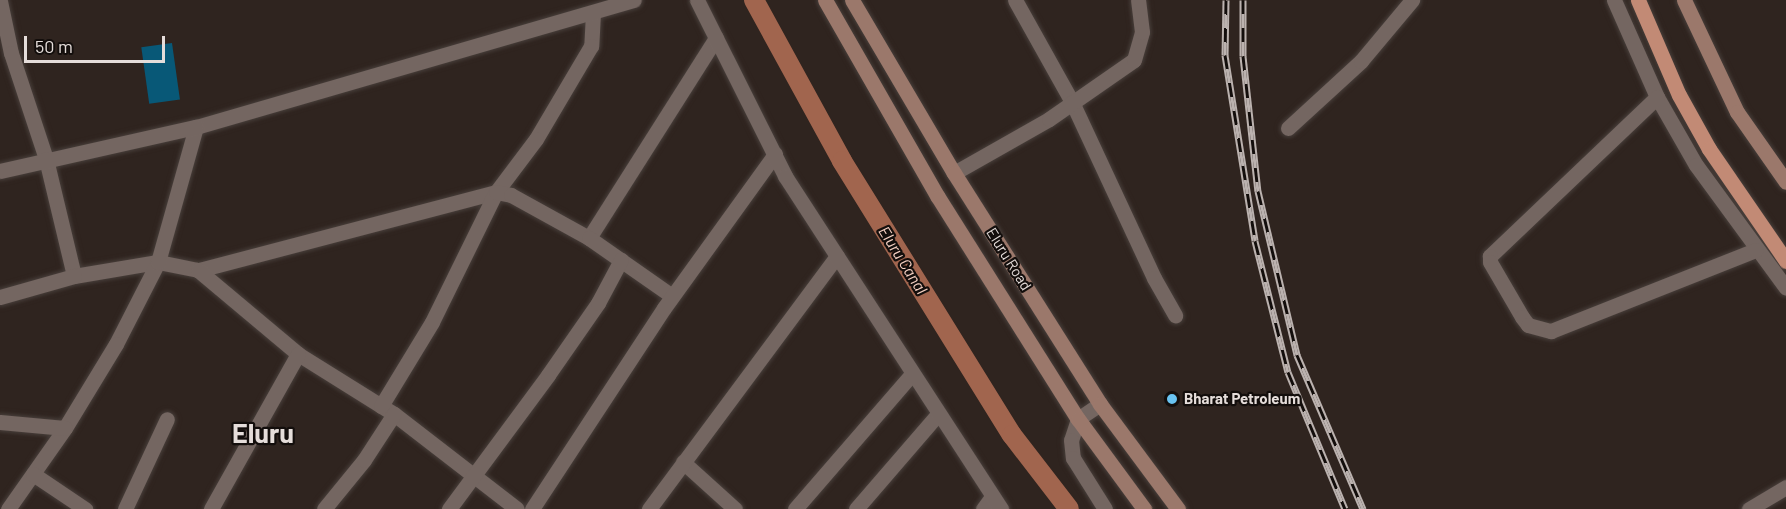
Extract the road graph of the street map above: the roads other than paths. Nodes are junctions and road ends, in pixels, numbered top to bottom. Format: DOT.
graph roads {
  1 [pos="634,0"];
  2 [pos="697,0"];
  3 [pos="825,0"];
  4 [pos="852,0"];
  5 [pos="1015,0"];
  6 [pos="1138,0"];
  7 [pos="1412,0"];
  8 [pos="1614,0"];
  9 [pos="1638,0"];
  10 [pos="1684,0"];
  11 [pos="0,1"];
  12 [pos="593,13"];
  13 [pos="716,38"];
  14 [pos="1657,97"];
  15 [pos="1072,102"];
  16 [pos="196,127"];
  17 [pos="1288,129"];
  18 [pos="774,154"];
  19 [pos="46,159"];
  20 [pos="0,171"];
  21 [pos="954,172"];
  22 [pos="1786,182"];
  23 [pos="496,192"];
  24 [pos="588,238"];
  25 [pos="1756,250"];
  26 [pos="837,256"];
  27 [pos="621,260"];
  28 [pos="1786,261"];
  29 [pos="158,262"];
  30 [pos="198,270"];
  31 [pos="74,276"];
  32 [pos="1786,288"];
  33 [pos="672,296"];
  34 [pos="0,297"];
  35 [pos="1175,315"];
  36 [pos="298,354"];
  37 [pos="912,374"];
  38 [pos="1100,404"];
  39 [pos="381,406"];
  40 [pos="394,414"];
  41 [pos="938,414"];
  42 [pos="167,419"];
  43 [pos="1078,419"];
  44 [pos="0,422"];
  45 [pos="65,428"];
  46 [pos="683,462"];
  47 [pos="33,474"];
  48 [pos="473,478"];
  49 [pos="1786,487"];
  50 [pos="992,505"];
  51 [pos="5,508"];
  52 [pos="85,509"];
  53 [pos="125,509"];
  54 [pos="211,509"];
  55 [pos="324,509"];
  56 [pos="449,509"];
  57 [pos="517,509"];
  58 [pos="532,509"];
  59 [pos="649,509"];
  60 [pos="735,509"];
  61 [pos="795,509"];
  62 [pos="856,509"];
  63 [pos="1105,509"];
  64 [pos="1144,509"];
  65 [pos="1178,509"];
  66 [pos="1749,509"];
  1 -- 12 [label="street"];
  2 -- 13 [label="street"];
  3 -- 43 [label="main road, Eluru Road"];
  4 -- 21 [label="main road, Eluru Road"];
  5 -- 15 [label="street"];
  6 -- 15 [label="street"];
  7 -- 17 [label="street"];
  8 -- 14 [label="street"];
  9 -- 28 [label="main road"];
  10 -- 22 [label="main road"];
  11 -- 19 [label="street"];
  12 -- 16 [label="street"];
  12 -- 23 [label="street"];
  13 -- 18 [label="street"];
  13 -- 24 [label="street"];
  14 -- 25 [label="street"];
  14 -- 25 [label="street"];
  15 -- 21 [label="street"];
  15 -- 35 [label="street"];
  16 -- 19 [label="street"];
  16 -- 29 [label="street"];
  18 -- 26 [label="street"];
  18 -- 33 [label="street"];
  19 -- 20 [label="street"];
  19 -- 31 [label="street"];
  21 -- 38 [label="main road, Eluru Road"];
  23 -- 24 [label="street"];
  23 -- 30 [label="street"];
  23 -- 39 [label="street"];
  24 -- 27 [label="street"];
  25 -- 32 [label="street"];
  26 -- 37 [label="street"];
  26 -- 46 [label="street"];
  27 -- 33 [label="street"];
  27 -- 48 [label="street"];
  29 -- 30 [label="street"];
  29 -- 31 [label="street"];
  29 -- 45 [label="street"];
  30 -- 36 [label="street"];
  31 -- 34 [label="street"];
  33 -- 58 [label="street"];
  36 -- 39 [label="street"];
  36 -- 54 [label="street"];
  37 -- 41 [label="street"];
  37 -- 61 [label="street"];
  38 -- 43 [label="street"];
  38 -- 65 [label="main road, Eluru Road"];
  39 -- 40 [label="street"];
  40 -- 48 [label="street"];
  40 -- 55 [label="street"];
  41 -- 50 [label="street"];
  41 -- 62 [label="street"];
  42 -- 53 [label="street"];
  43 -- 63 [label="street"];
  43 -- 64 [label="main road, Eluru Road"];
  44 -- 45 [label="street"];
  45 -- 47 [label="street"];
  46 -- 59 [label="street"];
  46 -- 60 [label="street"];
  47 -- 51 [label="street"];
  47 -- 52 [label="street"];
  48 -- 56 [label="street"];
  48 -- 57 [label="street"];
  49 -- 66 [label="street"];
}
